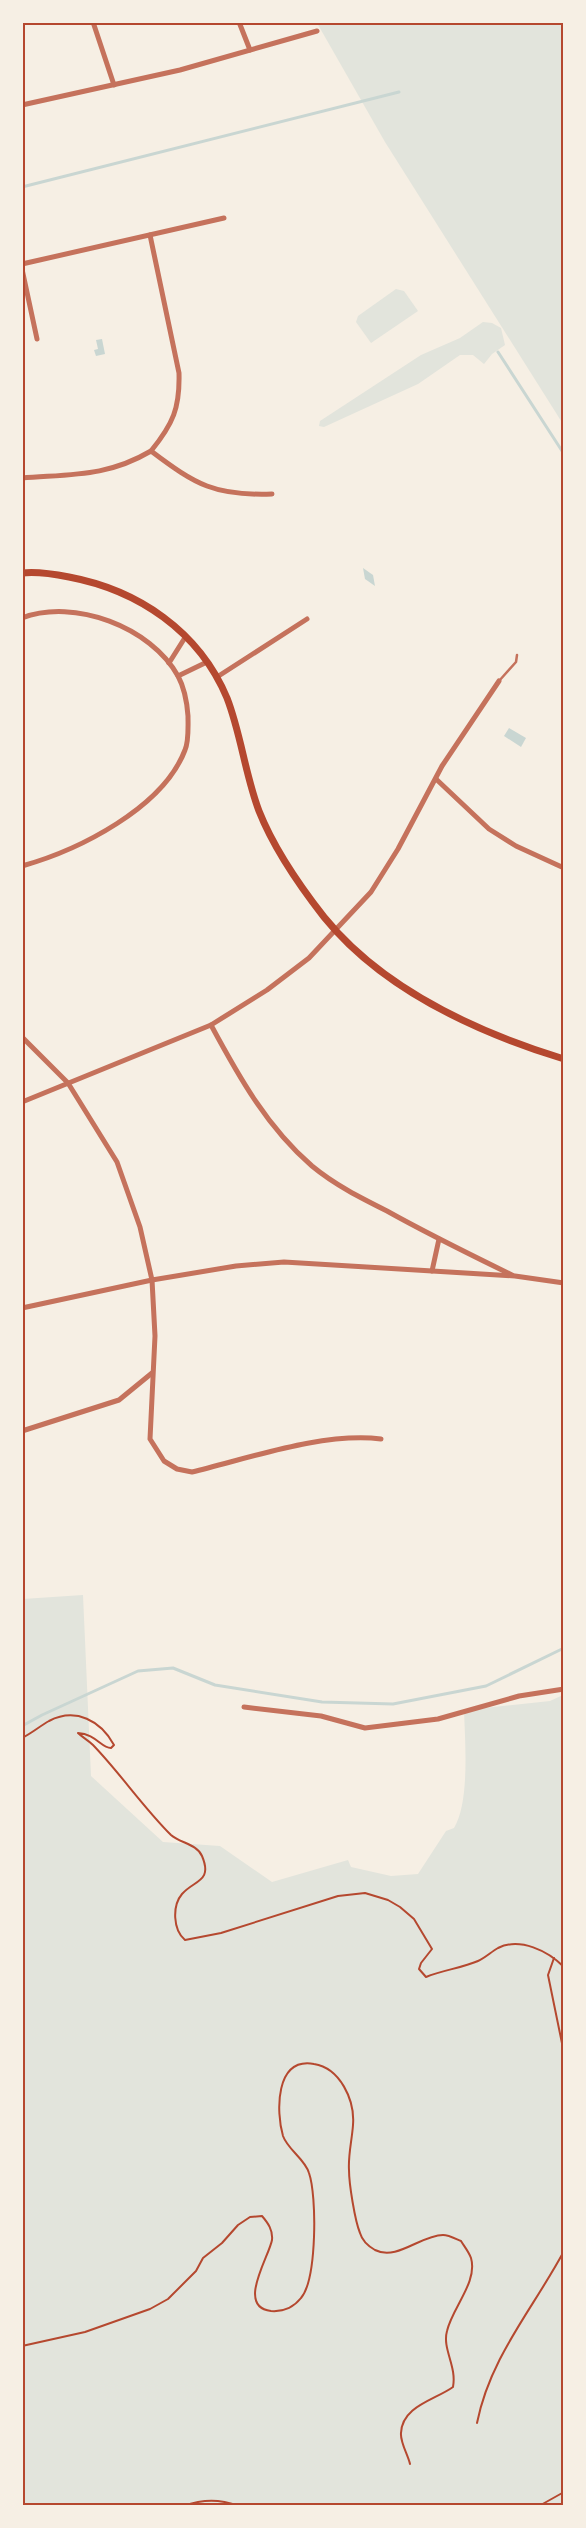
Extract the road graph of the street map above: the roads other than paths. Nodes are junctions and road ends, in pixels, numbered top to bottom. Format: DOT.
graph roads {
  1 [pos="92,22"];
  2 [pos="239,22"];
  3 [pos="317,31"];
  4 [pos="250,50"];
  5 [pos="114,85"];
  6 [pos="22,105"];
  7 [pos="224,218"];
  8 [pos="150,235"];
  9 [pos="22,264"];
  10 [pos="22,269"];
  11 [pos="37,339"];
  12 [pos="151,451"];
  13 [pos="22,478"];
  14 [pos="272,494"];
  15 [pos="22,573"];
  16 [pos="22,618"];
  17 [pos="307,619"];
  18 [pos="186,636"];
  19 [pos="517,655"];
  20 [pos="169,662"];
  21 [pos="207,662"];
  22 [pos="178,676"];
  23 [pos="217,677"];
  24 [pos="499,681"];
  25 [pos="436,779"];
  26 [pos="22,866"];
  27 [pos="564,868"];
  28 [pos="336,930"];
  29 [pos="211,1025"];
  30 [pos="22,1037"];
  31 [pos="564,1059"];
  32 [pos="68,1083"];
  33 [pos="22,1102"];
  34 [pos="438,1239"];
  35 [pos="432,1272"];
  36 [pos="515,1276"];
  37 [pos="152,1280"];
  38 [pos="564,1283"];
  39 [pos="22,1308"];
  40 [pos="152,1372"];
  41 [pos="22,1431"];
  42 [pos="382,1439"];
  43 [pos="564,1689"];
  44 [pos="244,1707"];
  1 -- 5 [label="street"];
  2 -- 4 [label="street"];
  3 -- 4 [label="street"];
  4 -- 5 [label="street"];
  5 -- 6 [label="street"];
  7 -- 8 [label="street"];
  8 -- 9 [label="street"];
  8 -- 12 [label="street"];
  10 -- 11 [label="street"];
  12 -- 13 [label="street"];
  12 -- 14 [label="street"];
  15 -- 18 [label="main road"];
  16 -- 20 [label="street"];
  17 -- 23 [label="street"];
  18 -- 20 [label="street"];
  18 -- 21 [label="main road"];
  19 -- 24 [label="lane"];
  20 -- 22 [label="street"];
  21 -- 22 [label="street"];
  21 -- 23 [label="main road"];
  22 -- 26 [label="street"];
  23 -- 28 [label="main road"];
  24 -- 25 [label="street"];
  25 -- 27 [label="street"];
  25 -- 28 [label="street"];
  28 -- 29 [label="street"];
  28 -- 31 [label="main road"];
  29 -- 32 [label="street"];
  29 -- 34 [label="street"];
  30 -- 32 [label="street"];
  32 -- 33 [label="street"];
  32 -- 37 [label="street"];
  34 -- 35 [label="street"];
  34 -- 36 [label="street"];
  35 -- 36 [label="street"];
  35 -- 37 [label="street"];
  36 -- 38 [label="street"];
  37 -- 39 [label="street"];
  37 -- 40 [label="street"];
  40 -- 41 [label="street"];
  40 -- 42 [label="street"];
  43 -- 44 [label="street"];
}
